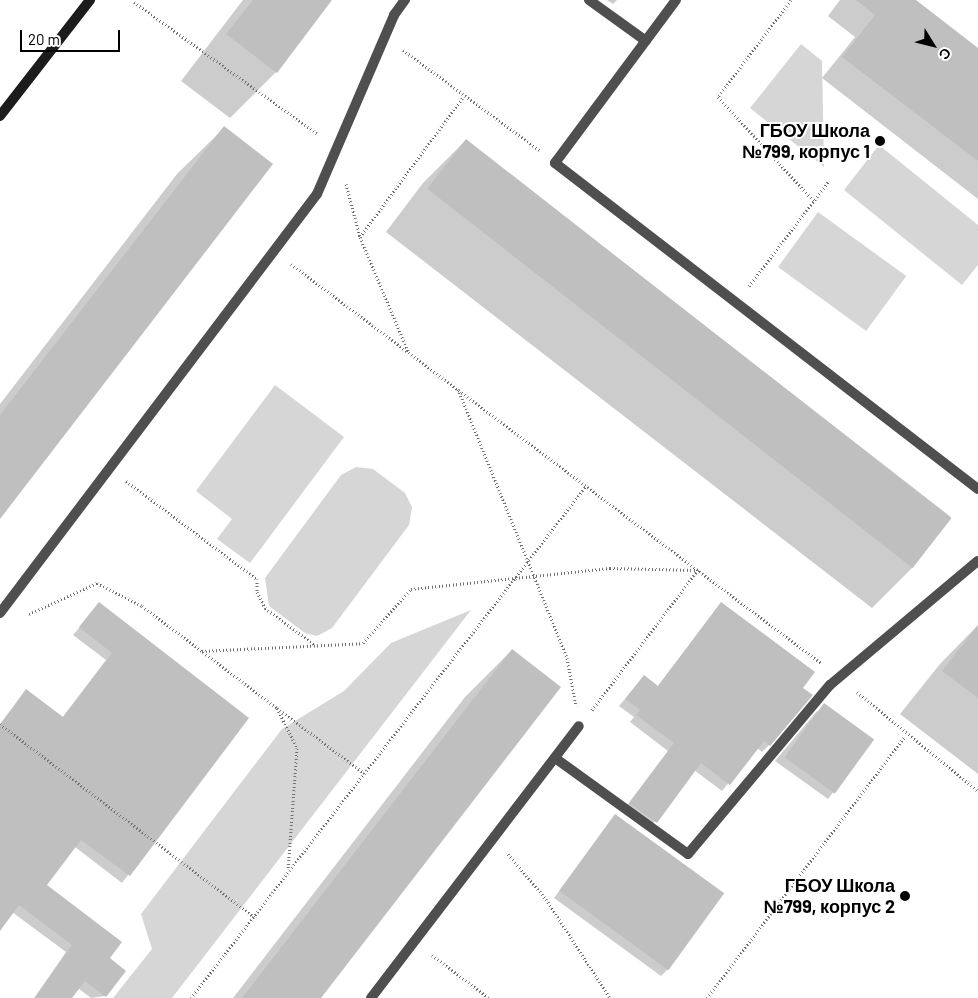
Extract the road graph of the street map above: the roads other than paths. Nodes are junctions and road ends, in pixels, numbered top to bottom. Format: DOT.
graph roads {
  1 [pos="90,0"];
  2 [pos="405,0"];
  3 [pos="589,0"];
  4 [pos="676,0"];
  5 [pos="646,41"];
  6 [pos="0,116"];
  7 [pos="978,489"];
  8 [pos="978,561"];
  9 [pos="0,613"];
  10 [pos="579,726"];
  11 [pos="555,758"];
  12 [pos="371,998"];
  1 -- 6 [label="main road"];
  2 -- 9 [label="lane"];
  3 -- 5 [label="lane"];
  4 -- 5 [label="lane"];
  5 -- 7 [label="lane"];
  8 -- 11 [label="lane"];
  10 -- 11 [label="lane"];
  11 -- 12 [label="lane"];
}
